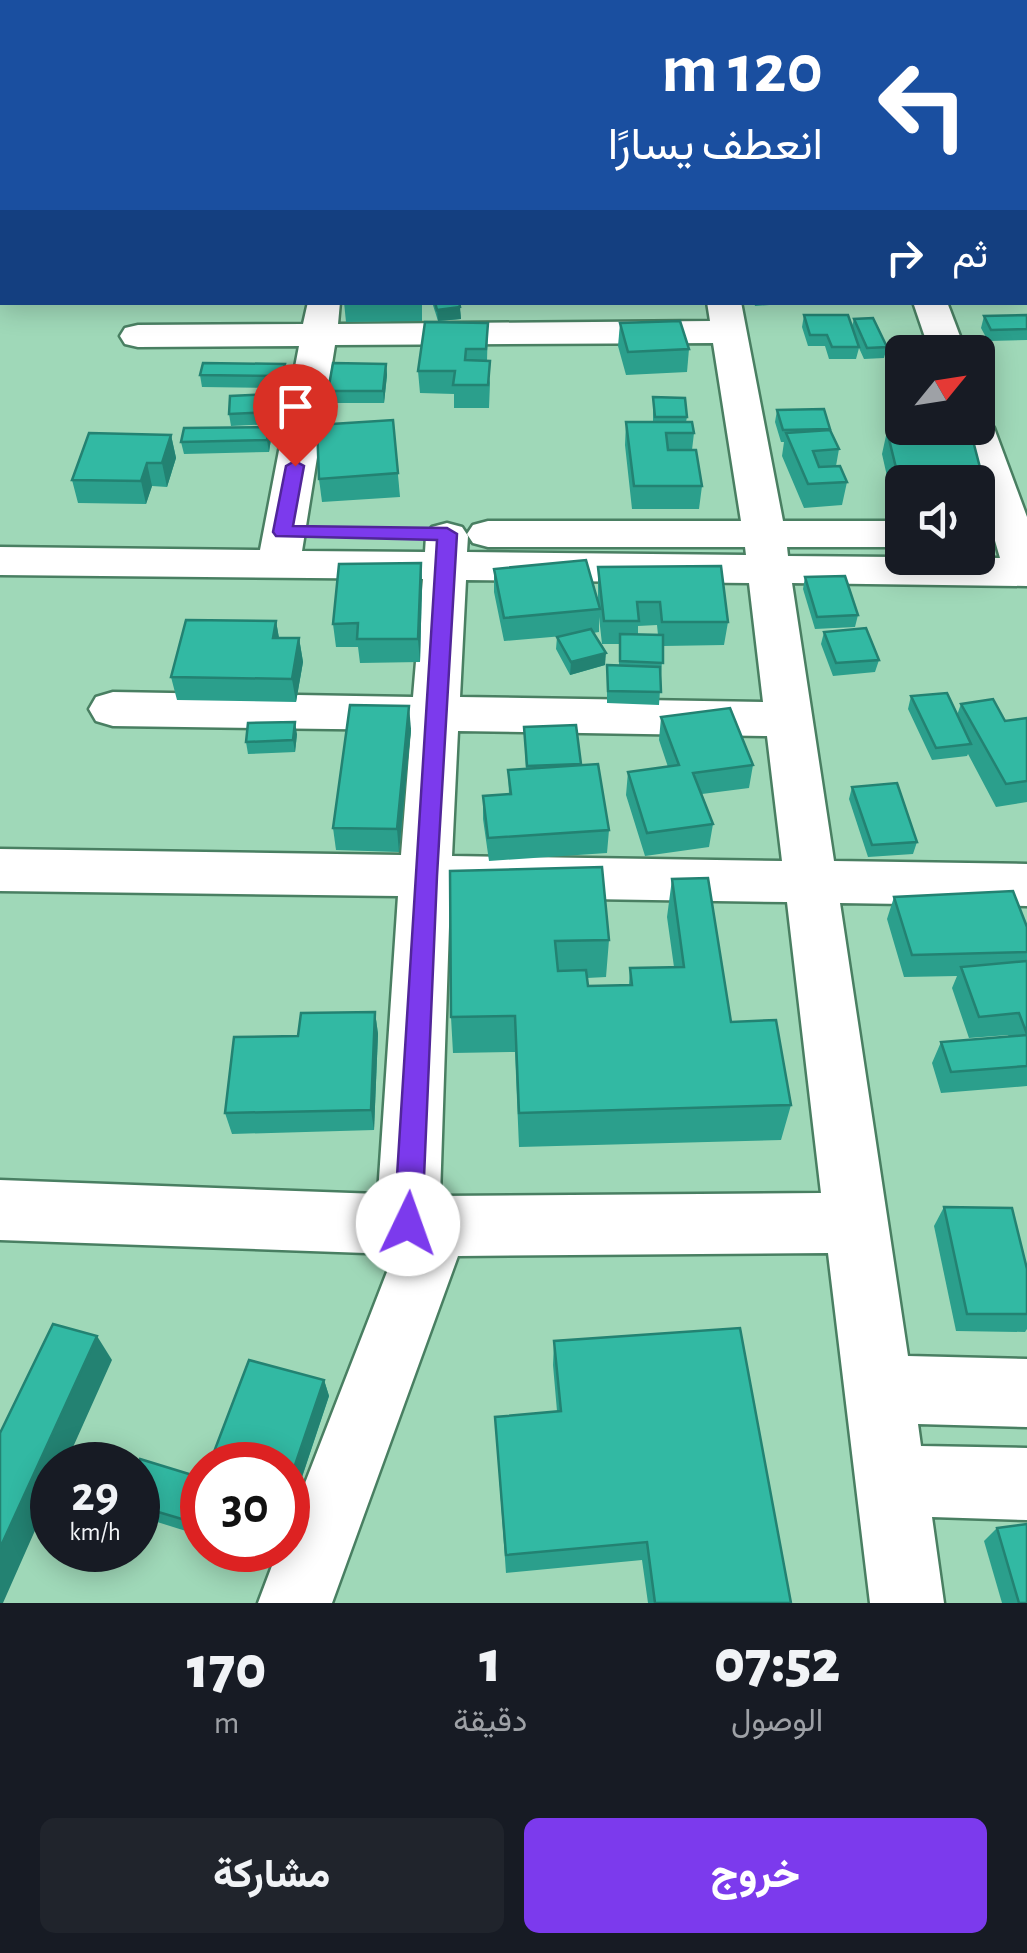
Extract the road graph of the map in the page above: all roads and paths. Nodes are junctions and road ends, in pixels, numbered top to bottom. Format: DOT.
graph roads {
  1 [pos="931,305"];
  2 [pos="726,317"];
  3 [pos="322,319"];
  4 [pos="942,335"];
  5 [pos="138,336"];
  6 [pos="980,445"];
  7 [pos="0,529"];
  8 [pos="885,536"];
  9 [pos="280,549"];
  10 [pos="1014,549"];
  11 [pos="447,550"];
  12 [pos="766,553"];
  13 [pos="0,561"];
  14 [pos="113,709"];
  15 [pos="435,714"];
  16 [pos="786,719"];
  17 [pos="0,870"];
  18 [pos="425,876"];
  19 [pos="811,882"];
  20 [pos="1027,885"];
  21 [pos="0,1210"];
  22 [pos="856,1222"];
  23 [pos="422,1225"];
  24 [pos="878,1389"];
  25 [pos="1027,1393"];
  26 [pos="891,1481"];
  27 [pos="1027,1484"];
  28 [pos="295,1603"];
  29 [pos="907,1603"];
  1 -- 4 [label="street"];
  2 -- 3 [label="street"];
  2 -- 12 [label="street"];
  3 -- 5 [label="street"];
  3 -- 9 [label="street"];
  6 -- 10 [label="street"];
  7 -- 9 [label="street"];
  8 -- 12 [label="street"];
  9 -- 11 [label="street"];
  9 -- 13 [label="street"];
  10 -- 12 [label="street"];
  11 -- 12 [label="street"];
  11 -- 15 [label="street"];
  12 -- 16 [label="street"];
  14 -- 15 [label="street"];
  15 -- 16 [label="street"];
  15 -- 18 [label="street"];
  16 -- 19 [label="street"];
  17 -- 18 [label="street"];
  18 -- 19 [label="street"];
  18 -- 23 [label="street"];
  19 -- 20 [label="street"];
  19 -- 22 [label="street"];
  21 -- 23 [label="street"];
  22 -- 23 [label="street"];
  22 -- 24 [label="street"];
  23 -- 28 [label="street"];
  24 -- 25 [label="street"];
  24 -- 26 [label="street"];
  26 -- 27 [label="street"];
  26 -- 29 [label="street"];
}
